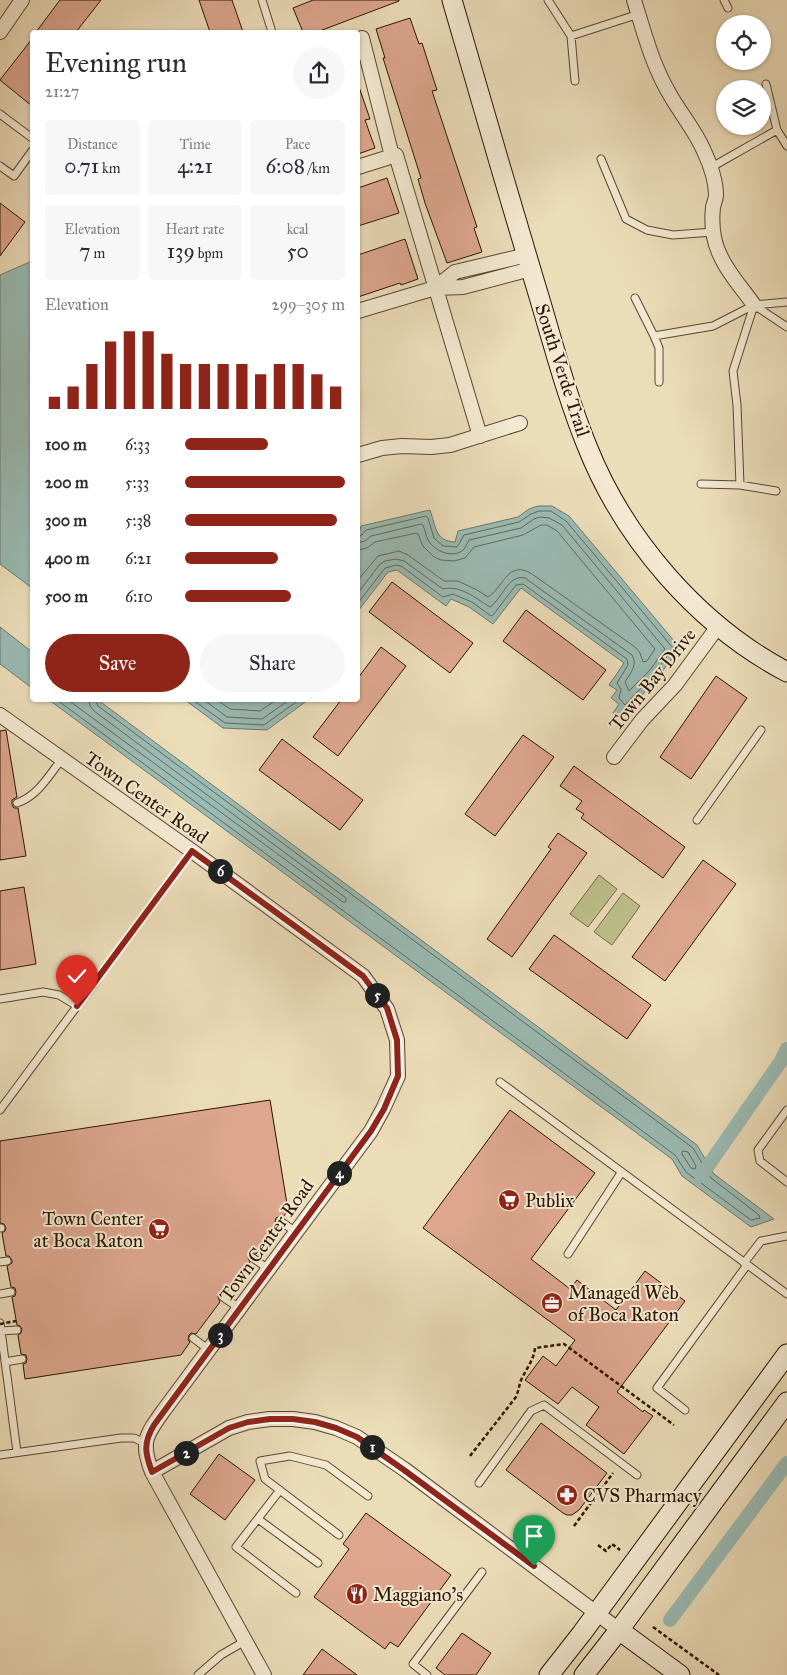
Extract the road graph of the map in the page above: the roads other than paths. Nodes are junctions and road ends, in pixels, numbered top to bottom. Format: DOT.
graph roads {
  1 [pos="22,0"];
  2 [pos="262,0"];
  3 [pos="452,0"];
  4 [pos="548,0"];
  5 [pos="634,0"];
  6 [pos="724,0"];
  7 [pos="728,8"];
  8 [pos="639,14"];
  9 [pos="271,30"];
  10 [pos="0,32"];
  11 [pos="571,36"];
  12 [pos="362,38"];
  13 [pos="575,81"];
  14 [pos="771,105"];
  15 [pos="0,114"];
  16 [pos="777,130"];
  17 [pos="30,136"];
  18 [pos="787,146"];
  19 [pos="30,154"];
  20 [pos="392,156"];
  21 [pos="601,160"];
  22 [pos="360,165"];
  23 [pos="0,166"];
  24 [pos="710,168"];
  25 [pos="713,232"];
  26 [pos="529,262"];
  27 [pos="435,288"];
  28 [pos="635,298"];
  29 [pos="787,302"];
  30 [pos="754,305"];
  31 [pos="360,310"];
  32 [pos="787,327"];
  33 [pos="654,336"];
  34 [pos="659,382"];
  35 [pos="520,423"];
  36 [pos="480,436"];
  37 [pos="360,454"];
  38 [pos="701,484"];
  39 [pos="740,485"];
  40 [pos="776,491"];
  41 [pos="719,625"];
  42 [pos="787,672"];
  43 [pos="1,717"];
  44 [pos="761,730"];
  45 [pos="614,757"];
  46 [pos="62,759"];
  47 [pos="17,803"];
  48 [pos="697,820"];
  49 [pos="192,851"];
  50 [pos="0,1000"];
  51 [pos="77,1006"];
  52 [pos="500,1082"];
  53 [pos="0,1110"];
  54 [pos="787,1110"];
  55 [pos="621,1173"];
  56 [pos="787,1182"];
  57 [pos="280,1221"];
  58 [pos="296,1232"];
  59 [pos="787,1236"];
  60 [pos="568,1254"];
  61 [pos="253,1258"];
  62 [pos="745,1264"];
  63 [pos="268,1269"];
  64 [pos="11,1292"];
  65 [pos="0,1294"];
  66 [pos="787,1294"];
  67 [pos="223,1297"];
  68 [pos="239,1308"];
  69 [pos="0,1326"];
  70 [pos="17,1330"];
  71 [pos="193,1338"];
  72 [pos="209,1350"];
  73 [pos="787,1354"];
  74 [pos="22,1359"];
  75 [pos="5,1362"];
  76 [pos="787,1402"];
  77 [pos="685,1410"];
  78 [pos="145,1443"];
  79 [pos="17,1452"];
  80 [pos="0,1455"];
  81 [pos="152,1472"];
  82 [pos="637,1475"];
  83 [pos="479,1483"];
  84 [pos="280,1490"];
  85 [pos="368,1496"];
  86 [pos="258,1519"];
  87 [pos="339,1535"];
  88 [pos="318,1563"];
  89 [pos="482,1572"];
  90 [pos="296,1593"];
  91 [pos="597,1613"];
  92 [pos="619,1630"];
  93 [pos="245,1640"];
  94 [pos="198,1675"];
  95 [pos="264,1675"];
  96 [pos="427,1675"];
  97 [pos="549,1675"];
  98 [pos="584,1675"];
  99 [pos="680,1675"];
  1 -- 10 [label="street"];
  2 -- 9 [label="lane"];
  3 -- 26 [label="street, South Verde Trail"];
  4 -- 11 [label="lane"];
  5 -- 8 [label="street"];
  6 -- 7 [label="lane"];
  8 -- 11 [label="lane"];
  8 -- 24 [label="street"];
  11 -- 13 [label="lane"];
  12 -- 20 [label="street"];
  14 -- 16 [label="lane"];
  15 -- 17 [label="lane"];
  16 -- 18 [label="lane"];
  16 -- 24 [label="lane"];
  19 -- 23 [label="lane"];
  20 -- 22 [label="street"];
  20 -- 27 [label="street"];
  21 -- 25 [label="lane"];
  24 -- 25 [label="street"];
  25 -- 30 [label="street"];
  26 -- 27 [label="street"];
  26 -- 41 [label="street, South Verde Trail"];
  27 -- 31 [label="street"];
  27 -- 36 [label="street"];
  28 -- 33 [label="lane"];
  29 -- 30 [label="lane"];
  30 -- 32 [label="lane"];
  30 -- 33 [label="lane"];
  30 -- 39 [label="lane"];
  33 -- 34 [label="lane"];
  35 -- 36 [label="street"];
  36 -- 37 [label="street"];
  38 -- 39 [label="lane"];
  39 -- 40 [label="lane"];
  41 -- 42 [label="street, South Verde Trail"];
  41 -- 45 [label="street, Town Bay Drive"];
  43 -- 46 [label="street, Town Center Road"];
  44 -- 48 [label="lane"];
  46 -- 47 [label="lane"];
  46 -- 49 [label="street, Town Center Road"];
  49 -- 51 [label="lane"];
  49 -- 58 [label="street, Town Center Road"];
  50 -- 51 [label="lane"];
  51 -- 53 [label="lane"];
  52 -- 55 [label="lane"];
  54 -- 56 [label="lane"];
  55 -- 60 [label="lane"];
  55 -- 62 [label="lane"];
  57 -- 58 [label="lane"];
  58 -- 63 [label="street, Town Center Road"];
  59 -- 62 [label="lane"];
  61 -- 63 [label="lane"];
  62 -- 66 [label="lane"];
  62 -- 77 [label="lane"];
  63 -- 68 [label="street, Town Center Road"];
  64 -- 65 [label="lane"];
  67 -- 68 [label="lane"];
  68 -- 72 [label="street, Town Center Road"];
  69 -- 70 [label="lane"];
  69 -- 75 [label="lane"];
  71 -- 72 [label="lane"];
  72 -- 78 [label="street, Town Center Road"];
  73 -- 91 [label="street"];
  74 -- 75 [label="lane"];
  75 -- 79 [label="lane"];
  76 -- 92 [label="street"];
  78 -- 79 [label="lane"];
  78 -- 81 [label="street"];
  79 -- 80 [label="lane"];
  81 -- 91 [label="street"];
  81 -- 93 [label="street"];
  82 -- 83 [label="lane"];
  84 -- 85 [label="lane"];
  84 -- 86 [label="lane"];
  84 -- 87 [label="lane"];
  86 -- 88 [label="lane"];
  86 -- 90 [label="lane"];
  89 -- 96 [label="lane"];
  91 -- 92 [label="street"];
  91 -- 97 [label="street"];
  92 -- 98 [label="street"];
  92 -- 99 [label="street"];
  93 -- 94 [label="lane"];
  93 -- 95 [label="street"];
}
